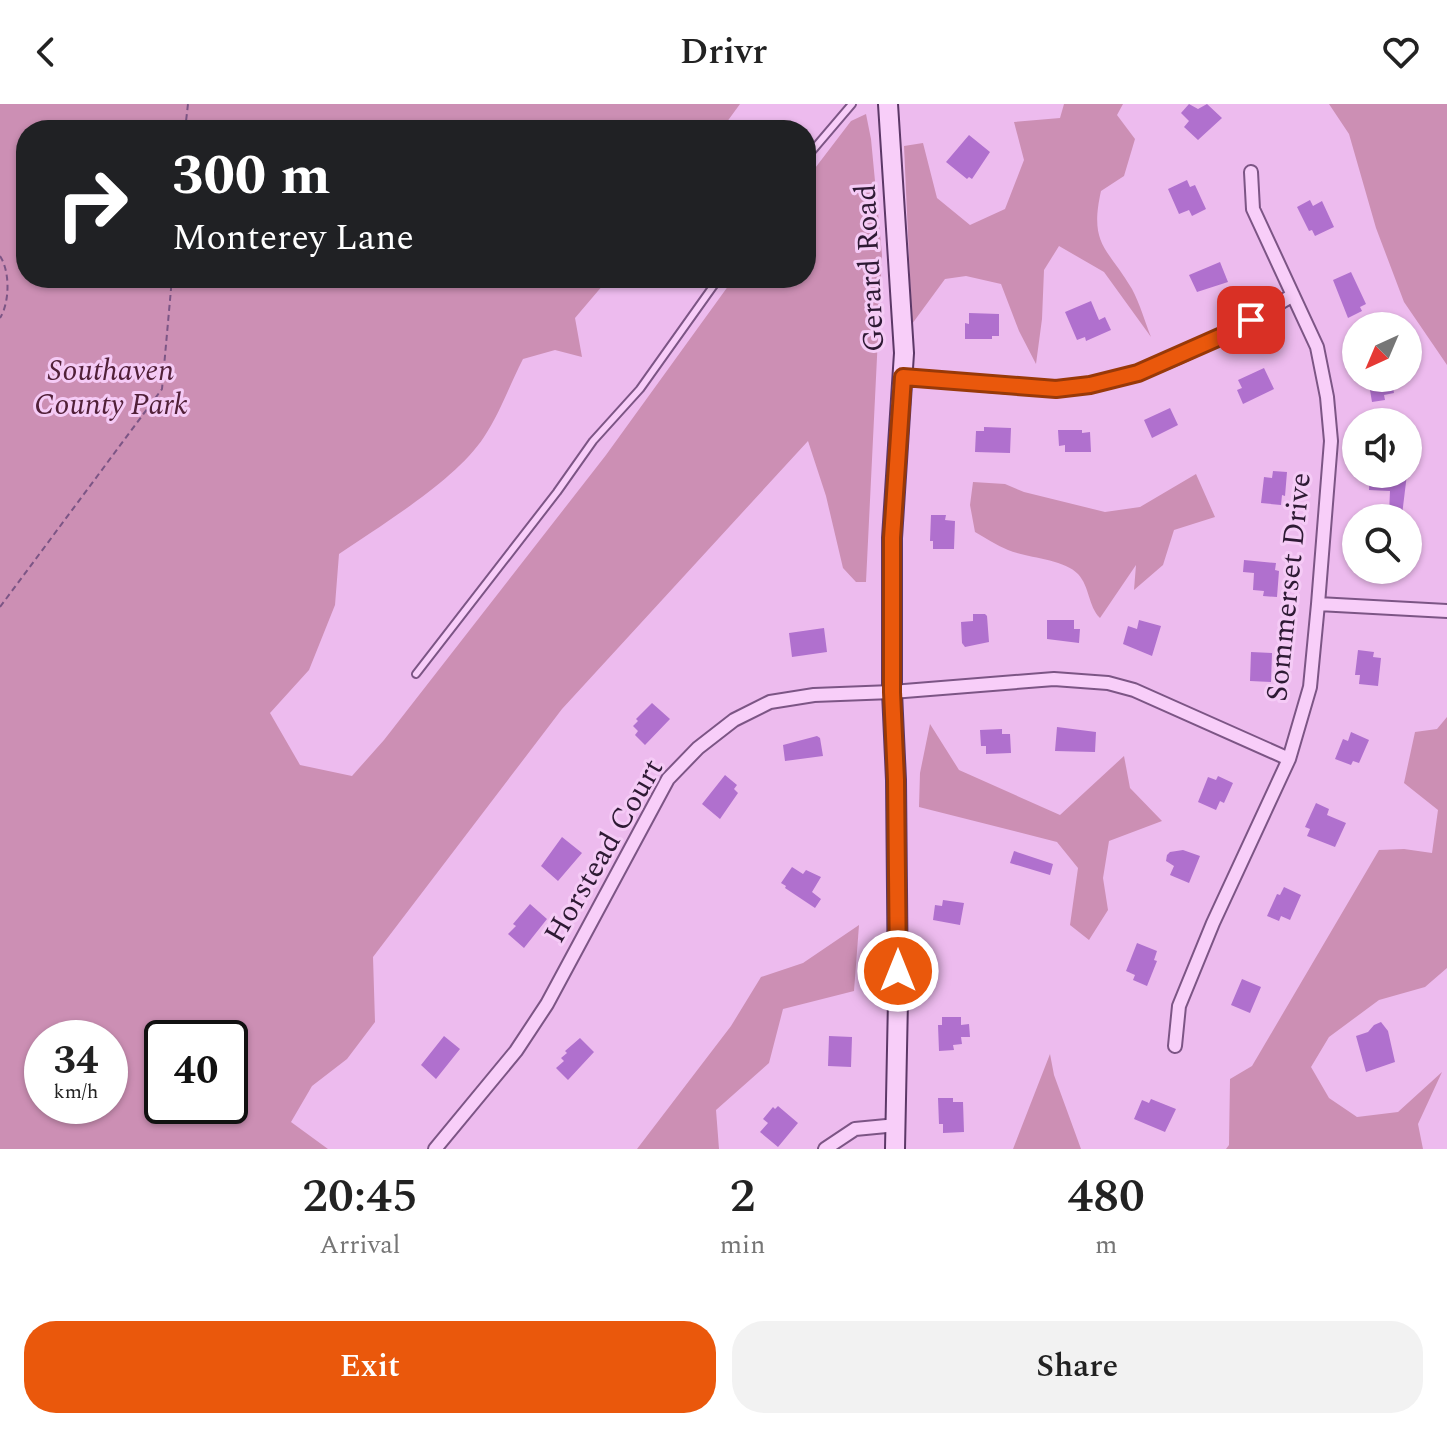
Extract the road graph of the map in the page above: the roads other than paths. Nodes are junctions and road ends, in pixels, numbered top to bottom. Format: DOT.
graph roads {
  1 [pos="852,104"];
  2 [pos="888,104"];
  3 [pos="816,146"];
  4 [pos="1251,172"];
  5 [pos="712,288"];
  6 [pos="1293,295"];
  7 [pos="903,377"];
  8 [pos="1318,604"];
  9 [pos="1447,611"];
  10 [pos="416,674"];
  11 [pos="892,692"];
  12 [pos="1289,759"];
  13 [pos="1175,1046"];
  14 [pos="897,1125"];
  15 [pos="435,1149"];
  16 [pos="825,1149"];
  17 [pos="895,1149"];
  1 -- 3 [label="lane"];
  2 -- 7 [label="street, Gerard Road"];
  4 -- 6 [label="street, Sommerset Drive"];
  5 -- 10 [label="lane"];
  6 -- 7 [label="street"];
  6 -- 8 [label="street, Sommerset Drive"];
  7 -- 11 [label="street, Gerard Road"];
  8 -- 9 [label="street"];
  8 -- 12 [label="street, Sommerset Drive"];
  11 -- 12 [label="street, Horstead Court"];
  11 -- 14 [label="street, Gerard Road"];
  11 -- 15 [label="street, Horstead Court"];
  12 -- 13 [label="street, Sommerset Drive"];
  14 -- 16 [label="street"];
  14 -- 17 [label="street, Gerard Road"];
}
